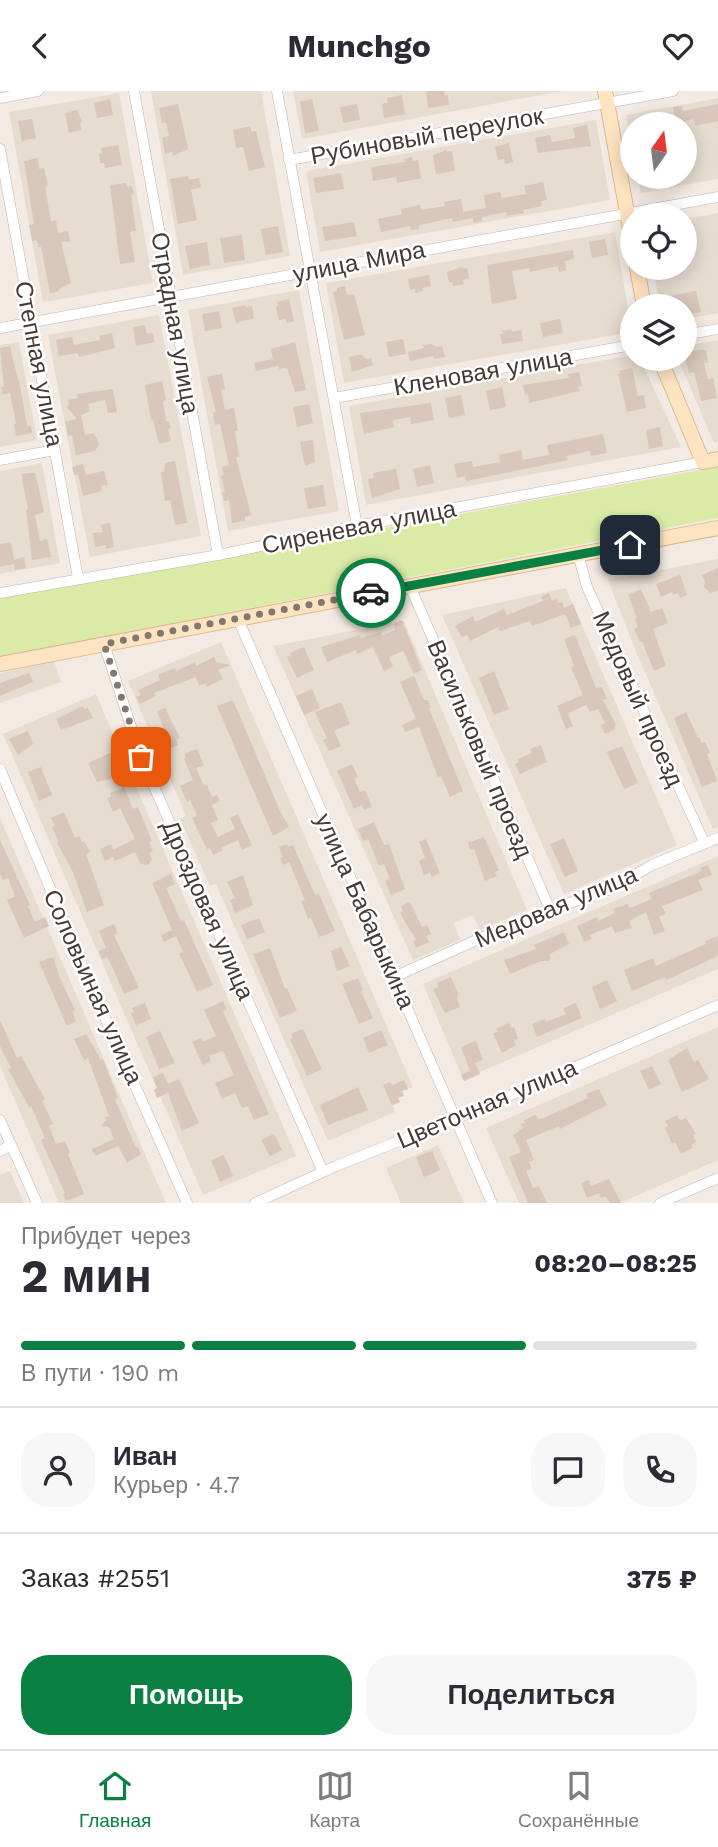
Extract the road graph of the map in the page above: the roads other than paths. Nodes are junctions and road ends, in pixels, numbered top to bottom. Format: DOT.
graph roads {
  1 [pos="38,91"];
  2 [pos="134,91"];
  3 [pos="277,91"];
  4 [pos="673,91"];
  5 [pos="606,97"];
  6 [pos="0,98"];
  7 [pos="0,149"];
  8 [pos="289,160"];
  9 [pos="718,197"];
  10 [pos="625,203"];
  11 [pos="684,203"];
  12 [pos="620,214"];
  13 [pos="11,215"];
  14 [pos="0,217"];
  15 [pos="309,271"];
  16 [pos="170,298"];
  17 [pos="30,322"];
  18 [pos="0,328"];
  19 [pos="718,329"];
  20 [pos="697,333"];
  21 [pos="620,347"];
  22 [pos="665,371"];
  23 [pos="334,398"];
  24 [pos="55,450"];
  25 [pos="718,459"];
  26 [pos="0,460"];
  27 [pos="703,462"];
  28 [pos="357,526"];
  29 [pos="718,528"];
  30 [pos="578,554"];
  31 [pos="218,555"];
  32 [pos="78,578"];
  33 [pos="410,586"];
  34 [pos="0,593"];
  35 [pos="238,619"];
  36 [pos="104,644"];
  37 [pos="0,664"];
  38 [pos="0,769"];
  39 [pos="718,838"];
  40 [pos="704,842"];
  41 [pos="551,912"];
  42 [pos="394,977"];
  43 [pos="718,1005"];
  44 [pos="456,1118"];
  45 [pos="0,1120"];
  46 [pos="11,1145"];
  47 [pos="0,1151"];
  48 [pos="323,1172"];
  49 [pos="718,1178"];
  50 [pos="37,1203"];
  51 [pos="187,1203"];
  52 [pos="256,1203"];
  53 [pos="492,1203"];
  54 [pos="660,1203"];
  1 -- 6 [label="street"];
  2 -- 16 [label="street, Отрадная улица"];
  3 -- 8 [label="street"];
  4 -- 5 [label="street, Рубиновый переулок"];
  5 -- 8 [label="street, Рубиновый переулок"];
  5 -- 10 [label="street"];
  7 -- 13 [label="street, Степная улица"];
  8 -- 15 [label="street"];
  9 -- 11 [label="street, улица Мира"];
  12 -- 15 [label="street, улица Мира"];
  13 -- 14 [label="street"];
  13 -- 17 [label="street, Степная улица"];
  15 -- 16 [label="street, улица Мира"];
  15 -- 23 [label="street"];
  16 -- 17 [label="street, улица Мира"];
  16 -- 31 [label="street, Отрадная улица"];
  17 -- 18 [label="street, улица Мира"];
  17 -- 24 [label="street, Степная улица"];
  19 -- 20 [label="street"];
  21 -- 23 [label="street, Кленовая улица"];
  22 -- 27 [label="street"];
  23 -- 28 [label="street"];
  24 -- 26 [label="street"];
  24 -- 32 [label="street, Степная улица"];
  25 -- 27 [label="street, Сиреневая улица"];
  27 -- 28 [label="street, Сиреневая улица"];
  28 -- 31 [label="street, Сиреневая улица"];
  29 -- 30 [label="street"];
  30 -- 33 [label="street"];
  30 -- 40 [label="street, Медовый проезд"];
  31 -- 32 [label="street, Сиреневая улица"];
  32 -- 34 [label="street, Сиреневая улица"];
  33 -- 35 [label="street"];
  33 -- 41 [label="street, Васильковый проезд"];
  35 -- 36 [label="street"];
  35 -- 42 [label="street, улица Бабарыкина"];
  36 -- 37 [label="street"];
  36 -- 48 [label="street, Дроздовая улица"];
  38 -- 51 [label="street, Соловьиная улица"];
  39 -- 40 [label="street, Медовая улица"];
  40 -- 41 [label="street, Медовая улица"];
  41 -- 42 [label="street, Медовая улица"];
  42 -- 44 [label="street, улица Бабарыкина"];
  43 -- 44 [label="street, Цветочная улица"];
  44 -- 48 [label="street, Цветочная улица"];
  44 -- 53 [label="street, улица Бабарыкина"];
  45 -- 46 [label="street"];
  46 -- 47 [label="street"];
  46 -- 50 [label="street"];
  48 -- 52 [label="street, Цветочная улица"];
  49 -- 54 [label="street"];
}
